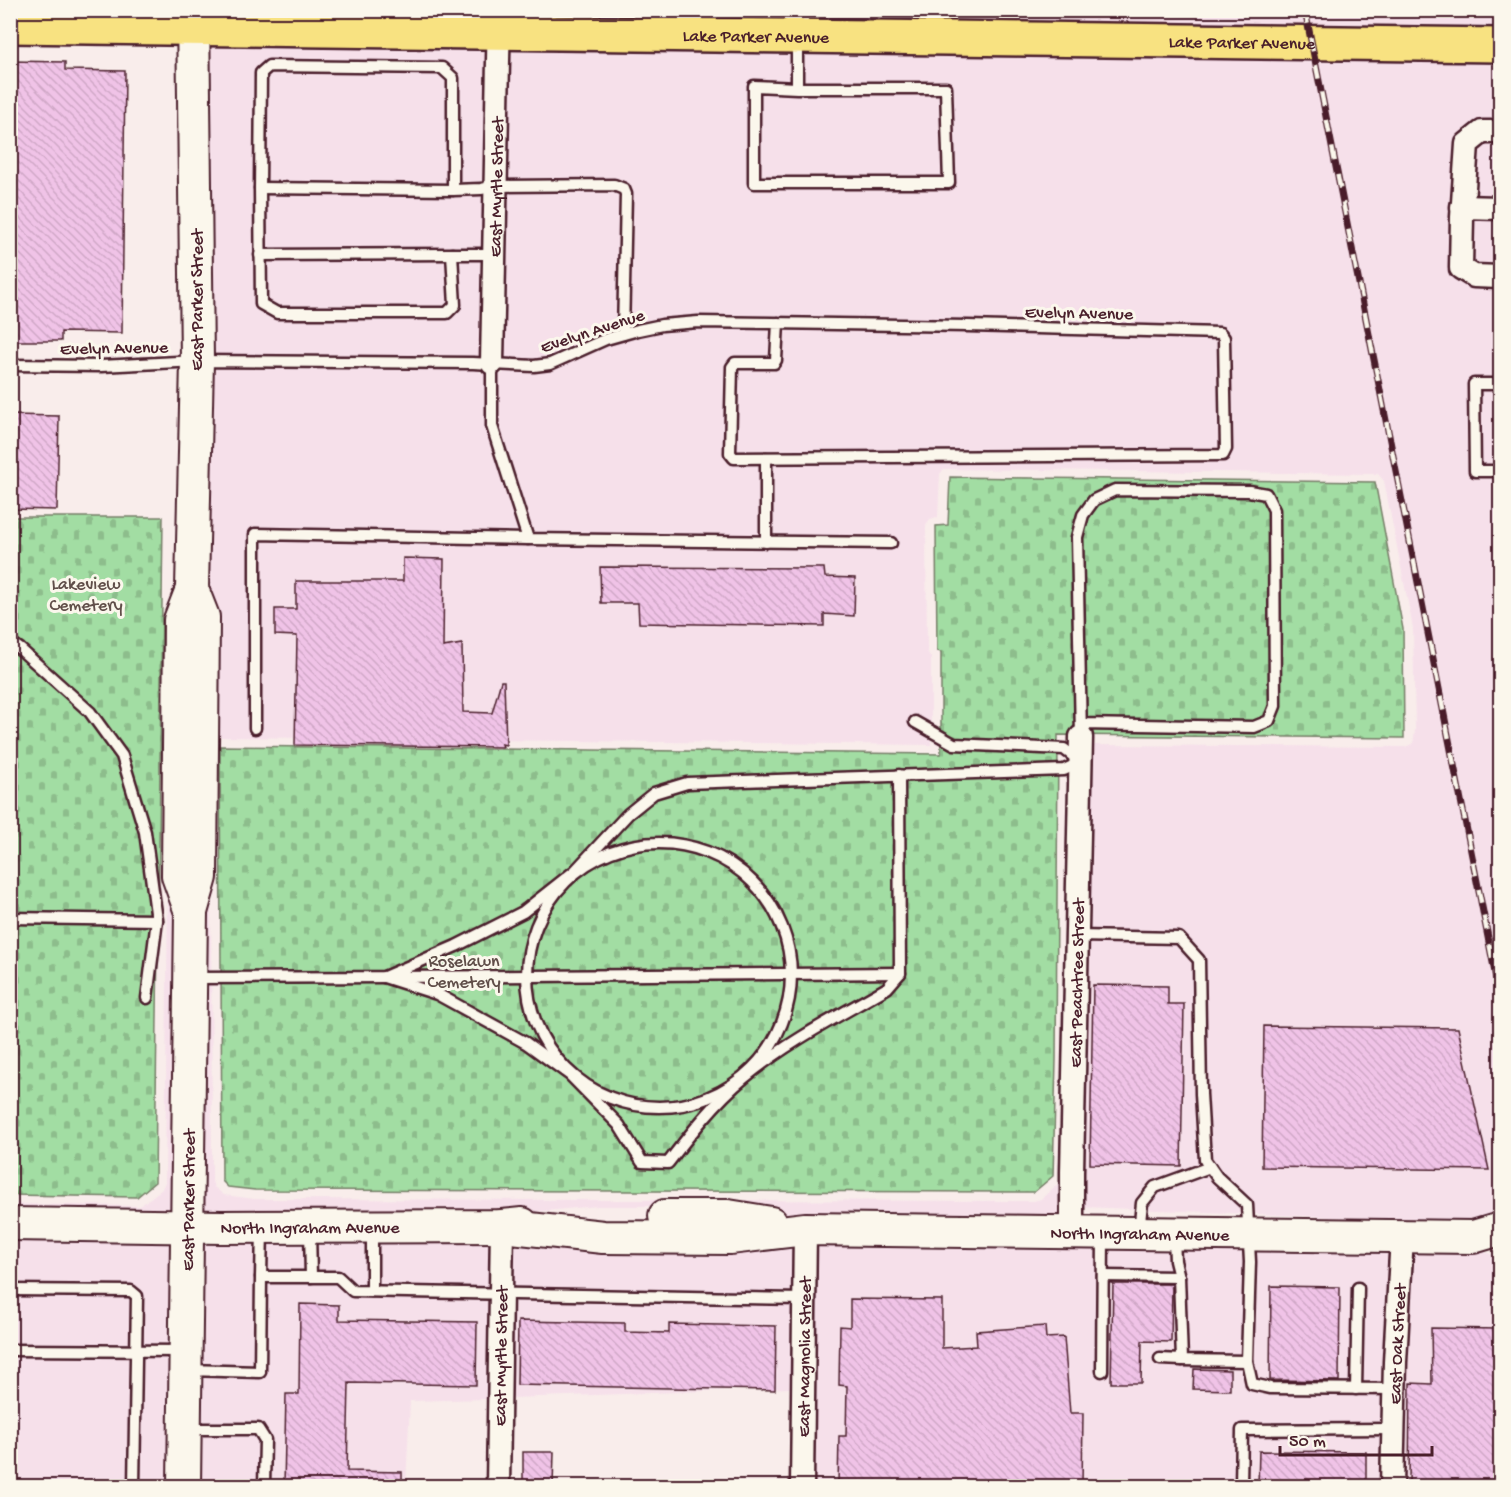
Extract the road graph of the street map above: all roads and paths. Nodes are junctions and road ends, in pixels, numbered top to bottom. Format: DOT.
graph roads {
  1 [pos="193,20"];
  2 [pos="499,22"];
  3 [pos="797,24"];
  4 [pos="10,26"];
  5 [pos="1500,45"];
  6 [pos="797,87"];
  7 [pos="1500,132"];
  8 [pos="497,186"];
  9 [pos="260,188"];
  10 [pos="453,189"];
  11 [pos="1462,207"];
  12 [pos="1500,208"];
  13 [pos="452,254"];
  14 [pos="495,254"];
  15 [pos="260,255"];
  16 [pos="1500,277"];
  17 [pos="778,323"];
  18 [pos="623,334"];
  19 [pos="197,361"];
  20 [pos="492,363"];
  21 [pos="10,364"];
  22 [pos="1500,384"];
  23 [pos="766,458"];
  24 [pos="1500,471"];
  25 [pos="528,538"];
  26 [pos="766,542"];
  27 [pos="891,543"];
  28 [pos="10,642"];
  29 [pos="915,722"];
  30 [pos="255,728"];
  31 [pos="1081,731"];
  32 [pos="1081,762"];
  33 [pos="899,775"];
  34 [pos="575,871"];
  35 [pos="10,918"];
  36 [pos="157,920"];
  37 [pos="1078,936"];
  38 [pos="900,973"];
  39 [pos="792,974"];
  40 [pos="526,976"];
  41 [pos="384,977"];
  42 [pos="190,978"];
  43 [pos="147,998"];
  44 [pos="570,1074"];
  45 [pos="742,1079"];
  46 [pos="1210,1167"];
  47 [pos="10,1224"];
  48 [pos="188,1226"];
  49 [pos="310,1226"];
  50 [pos="372,1226"];
  51 [pos="502,1226"];
  52 [pos="261,1227"];
  53 [pos="805,1229"];
  54 [pos="1072,1231"];
  55 [pos="1103,1232"];
  56 [pos="1139,1232"];
  57 [pos="1174,1233"];
  58 [pos="1249,1233"];
  59 [pos="1402,1236"];
  60 [pos="1491,1238"];
  61 [pos="1103,1276"];
  62 [pos="261,1277"];
  63 [pos="311,1277"];
  64 [pos="1179,1277"];
  65 [pos="1358,1288"];
  66 [pos="10,1290"];
  67 [pos="372,1292"];
  68 [pos="501,1293"];
  69 [pos="804,1299"];
  70 [pos="10,1350"];
  71 [pos="136,1351"];
  72 [pos="1160,1359"];
  73 [pos="1182,1360"];
  74 [pos="186,1361"];
  75 [pos="1247,1361"];
  76 [pos="1102,1371"];
  77 [pos="1356,1389"];
  78 [pos="1395,1389"];
  79 [pos="1394,1429"];
  80 [pos="185,1430"];
  81 [pos="134,1486"];
  82 [pos="184,1486"];
  83 [pos="264,1486"];
  84 [pos="498,1486"];
  85 [pos="802,1486"];
  86 [pos="1241,1486"];
  87 [pos="1392,1486"];
  1 -- 2 [label="main road, Lake Parker Avenue"];
  1 -- 4 [label="main road, Lake Parker Avenue"];
  1 -- 19 [label="street, East Parker Street"];
  2 -- 3 [label="main road, Lake Parker Avenue"];
  2 -- 8 [label="street, East Myrtle Street"];
  3 -- 5 [label="main road, Lake Parker Avenue"];
  3 -- 6 [label="lane"];
  6 -- 6 [label="lane"];
  7 -- 11 [label="street"];
  8 -- 10 [label="lane"];
  8 -- 14 [label="street, East Myrtle Street"];
  8 -- 18 [label="lane"];
  9 -- 10 [label="lane"];
  9 -- 10 [label="lane"];
  9 -- 15 [label="lane"];
  11 -- 12 [label="street"];
  11 -- 16 [label="street"];
  13 -- 14 [label="lane"];
  13 -- 15 [label="lane"];
  13 -- 15 [label="lane"];
  14 -- 20 [label="street, East Myrtle Street"];
  17 -- 18 [label="lane, Evelyn Avenue"];
  17 -- 23 [label="lane"];
  17 -- 23 [label="lane, Evelyn Avenue"];
  18 -- 20 [label="lane, Evelyn Avenue"];
  19 -- 20 [label="lane, Evelyn Avenue"];
  19 -- 21 [label="lane, Evelyn Avenue"];
  19 -- 42 [label="street, East Parker Street"];
  20 -- 25 [label="lane"];
  22 -- 24 [label="lane"];
  23 -- 26 [label="lane"];
  25 -- 26 [label="lane"];
  25 -- 30 [label="lane"];
  26 -- 27 [label="lane"];
  28 -- 36 [label="lane"];
  29 -- 32 [label="lane"];
  31 -- 31 [label="lane"];
  31 -- 32 [label="street, East Peachtree Street"];
  32 -- 33 [label="lane"];
  32 -- 37 [label="street, East Peachtree Street"];
  33 -- 34 [label="lane"];
  33 -- 38 [label="lane"];
  34 -- 39 [label="lane"];
  34 -- 40 [label="lane"];
  34 -- 41 [label="lane"];
  35 -- 36 [label="lane"];
  36 -- 43 [label="lane"];
  37 -- 46 [label="lane"];
  37 -- 54 [label="street, East Peachtree Street"];
  38 -- 39 [label="lane"];
  38 -- 45 [label="lane"];
  39 -- 40 [label="lane"];
  39 -- 45 [label="lane"];
  40 -- 41 [label="lane"];
  40 -- 44 [label="lane"];
  41 -- 42 [label="lane"];
  41 -- 44 [label="lane"];
  42 -- 48 [label="street, East Parker Street"];
  44 -- 45 [label="lane"];
  44 -- 45 [label="lane"];
  46 -- 56 [label="lane"];
  46 -- 58 [label="lane"];
  47 -- 48 [label="street, North Ingraham Avenue"];
  48 -- 52 [label="street, North Ingraham Avenue"];
  48 -- 74 [label="street, East Parker Street"];
  49 -- 50 [label="street, North Ingraham Avenue"];
  49 -- 52 [label="street, North Ingraham Avenue"];
  49 -- 63 [label="lane"];
  50 -- 51 [label="street, North Ingraham Avenue"];
  50 -- 67 [label="lane"];
  51 -- 53 [label="street, North Ingraham Avenue"];
  51 -- 68 [label="street, East Myrtle Street"];
  52 -- 62 [label="lane"];
  53 -- 54 [label="street, North Ingraham Avenue"];
  53 -- 69 [label="street, East Magnolia Street"];
  54 -- 55 [label="street, North Ingraham Avenue"];
  55 -- 56 [label="street, North Ingraham Avenue"];
  55 -- 61 [label="lane"];
  56 -- 57 [label="street, North Ingraham Avenue"];
  57 -- 58 [label="street, North Ingraham Avenue"];
  57 -- 64 [label="lane"];
  58 -- 59 [label="street, North Ingraham Avenue"];
  58 -- 75 [label="lane"];
  59 -- 60 [label="street, North Ingraham Avenue"];
  59 -- 78 [label="street, East Oak Street"];
  61 -- 64 [label="lane"];
  61 -- 76 [label="lane"];
  62 -- 63 [label="lane"];
  62 -- 74 [label="lane"];
  63 -- 67 [label="lane"];
  64 -- 73 [label="lane"];
  65 -- 77 [label="lane"];
  66 -- 71 [label="lane"];
  67 -- 68 [label="lane"];
  68 -- 69 [label="lane"];
  68 -- 84 [label="street, East Myrtle Street"];
  69 -- 85 [label="street, East Magnolia Street"];
  70 -- 71 [label="lane"];
  71 -- 74 [label="lane"];
  71 -- 81 [label="lane"];
  72 -- 73 [label="lane"];
  73 -- 75 [label="lane"];
  74 -- 80 [label="street, East Parker Street"];
  75 -- 77 [label="lane"];
  77 -- 78 [label="lane"];
  78 -- 79 [label="street, East Oak Street"];
  79 -- 86 [label="lane"];
  79 -- 87 [label="street, East Oak Street"];
  80 -- 82 [label="street, East Parker Street"];
  80 -- 83 [label="lane"];
}
